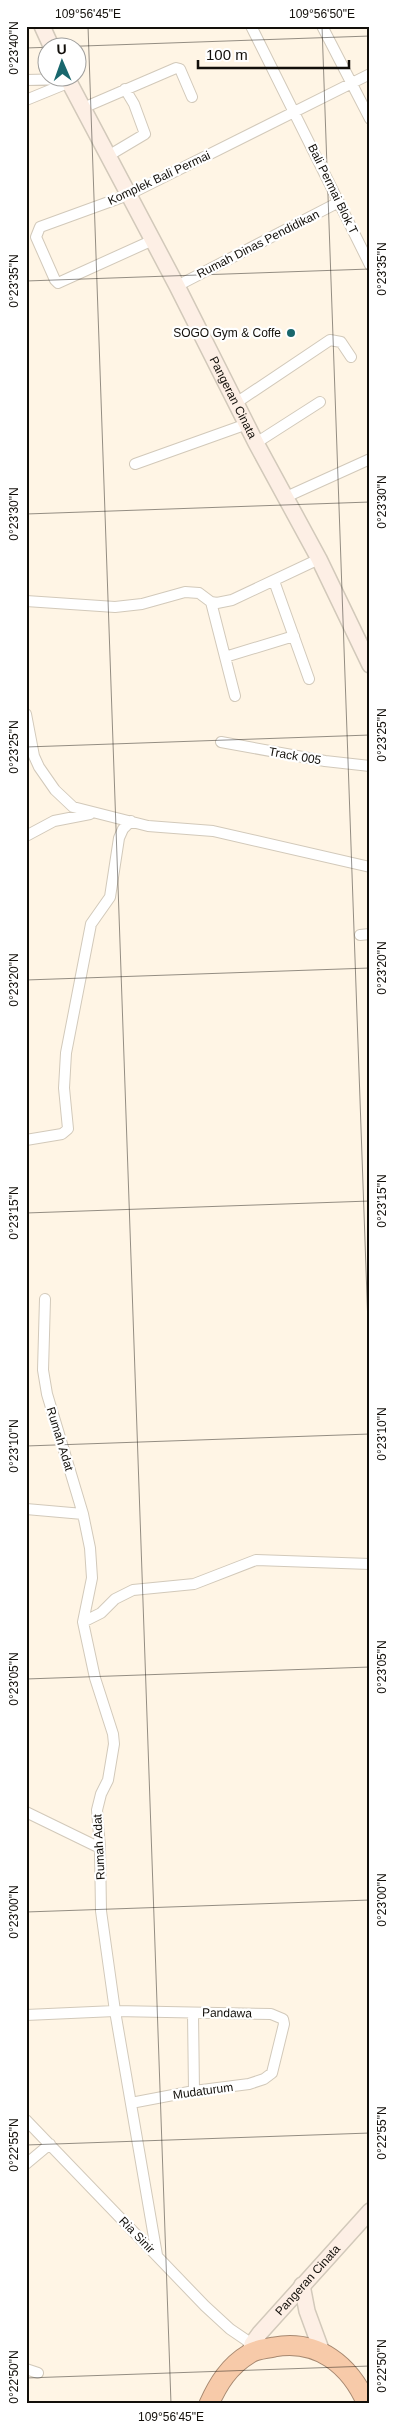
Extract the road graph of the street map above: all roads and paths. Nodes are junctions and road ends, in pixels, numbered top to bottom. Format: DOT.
graph roads {
  1 [pos="42,26"];
  2 [pos="251,26"];
  3 [pos="322,26"];
  4 [pos="47,38"];
  5 [pos="370,74"];
  6 [pos="352,83"];
  7 [pos="51,88"];
  8 [pos="72,88"];
  9 [pos="126,89"];
  10 [pos="192,97"];
  11 [pos="26,100"];
  12 [pos="83,108"];
  13 [pos="295,113"];
  14 [pos="370,119"];
  15 [pos="108,156"];
  16 [pos="128,195"];
  17 [pos="339,202"];
  18 [pos="152,240"];
  19 [pos="370,266"];
  20 [pos="177,286"];
  21 [pos="351,357"];
  22 [pos="320,402"];
  23 [pos="236,403"];
  24 [pos="247,424"];
  25 [pos="256,443"];
  26 [pos="370,459"];
  27 [pos="135,464"];
  28 [pos="286,497"];
  29 [pos="319,559"];
  30 [pos="274,581"];
  31 [pos="26,600"];
  32 [pos="211,602"];
  33 [pos="294,636"];
  34 [pos="225,657"];
  35 [pos="370,665"];
  36 [pos="309,679"];
  37 [pos="235,696"];
  38 [pos="26,714"];
  39 [pos="221,742"];
  40 [pos="370,766"];
  41 [pos="94,814"];
  42 [pos="131,821"];
  43 [pos="26,836"];
  44 [pos="370,867"];
  45 [pos="26,1140"];
  46 [pos="45,1298"];
  47 [pos="26,1509"];
  48 [pos="82,1514"];
  49 [pos="370,1564"];
  50 [pos="84,1622"];
  51 [pos="26,1812"];
  52 [pos="100,1848"];
  53 [pos="115,2011"];
  54 [pos="193,2013"];
  55 [pos="26,2015"];
  56 [pos="273,2072"];
  57 [pos="194,2091"];
  58 [pos="131,2103"];
  59 [pos="26,2120"];
  60 [pos="50,2144"];
  61 [pos="26,2164"];
  62 [pos="370,2211"];
  63 [pos="157,2255"];
  64 [pos="302,2286"];
  65 [pos="251,2348"];
  66 [pos="322,2352"];
  67 [pos="26,2369"];
  68 [pos="38,2373"];
  69 [pos="209,2404"];
  70 [pos="367,2404"];
  1 -- 4 [label="street"];
  2 -- 13 [label="street, Bali Permai Blok T"];
  3 -- 6 [label="street"];
  5 -- 6 [label="street, Komplek Bali Permai"];
  6 -- 13 [label="street, Komplek Bali Permai"];
  6 -- 14 [label="street"];
  7 -- 11 [label="street"];
  8 -- 12 [label="street, Pangeran Cinata"];
  9 -- 10 [label="street"];
  9 -- 12 [label="street"];
  9 -- 15 [label="street"];
  12 -- 15 [label="street, Pangeran Cinata"];
  13 -- 16 [label="street, Komplek Bali Permai"];
  13 -- 17 [label="street, Bali Permai Blok T"];
  15 -- 16 [label="street, Pangeran Cinata"];
  16 -- 18 [label="street, Pangeran Cinata"];
  16 -- 18 [label="street, Komplek Bali Permai"];
  17 -- 19 [label="street, Bali Permai Blok T"];
  17 -- 20 [label="street, Rumah Dinas Pendidikan"];
  18 -- 20 [label="street, Pangeran Cinata"];
  20 -- 23 [label="street, Pangeran Cinata"];
  21 -- 23 [label="street"];
  22 -- 25 [label="street"];
  23 -- 24 [label="street, Pangeran Cinata"];
  24 -- 25 [label="street, Pangeran Cinata"];
  24 -- 27 [label="street"];
  25 -- 28 [label="street, Pangeran Cinata"];
  26 -- 28 [label="street"];
  28 -- 29 [label="street, Pangeran Cinata"];
  29 -- 30 [label="street"];
  29 -- 35 [label="street, Pangeran Cinata"];
  30 -- 32 [label="street"];
  30 -- 33 [label="street"];
  31 -- 32 [label="street"];
  32 -- 34 [label="street"];
  33 -- 34 [label="street"];
  33 -- 36 [label="street"];
  34 -- 37 [label="street"];
  38 -- 41 [label="street"];
  39 -- 40 [label="street, Track 005"];
  41 -- 42 [label="street"];
  41 -- 43 [label="street"];
  42 -- 44 [label="street"];
  42 -- 45 [label="street"];
  46 -- 48 [label="street, Rumah Adat"];
  47 -- 48 [label="street"];
  48 -- 50 [label="street, Rumah Adat"];
  49 -- 50 [label="street"];
  50 -- 52 [label="street, Rumah Adat"];
  51 -- 52 [label="street"];
  52 -- 53 [label="street, Rumah Adat"];
  53 -- 54 [label="street, Pandawa"];
  53 -- 55 [label="street, Pandawa"];
  53 -- 58 [label="street, Rumah Adat"];
  54 -- 56 [label="street, Pandawa"];
  54 -- 57 [label="street"];
  56 -- 57 [label="street, Mudaturum"];
  57 -- 58 [label="street, Mudaturum"];
  58 -- 63 [label="street, Rumah Adat"];
  59 -- 60 [label="street, Ria Sinir"];
  60 -- 61 [label="street"];
  60 -- 63 [label="street, Ria Sinir"];
  62 -- 64 [label="street, Pangeran Cinata"];
  63 -- 65 [label="street, Ria Sinir"];
  64 -- 65 [label="street, Pangeran Cinata"];
  64 -- 66 [label="street"];
  65 -- 66 [label="highway"];
  65 -- 69 [label="highway"];
  66 -- 70 [label="highway"];
  67 -- 68 [label="street"];
}
